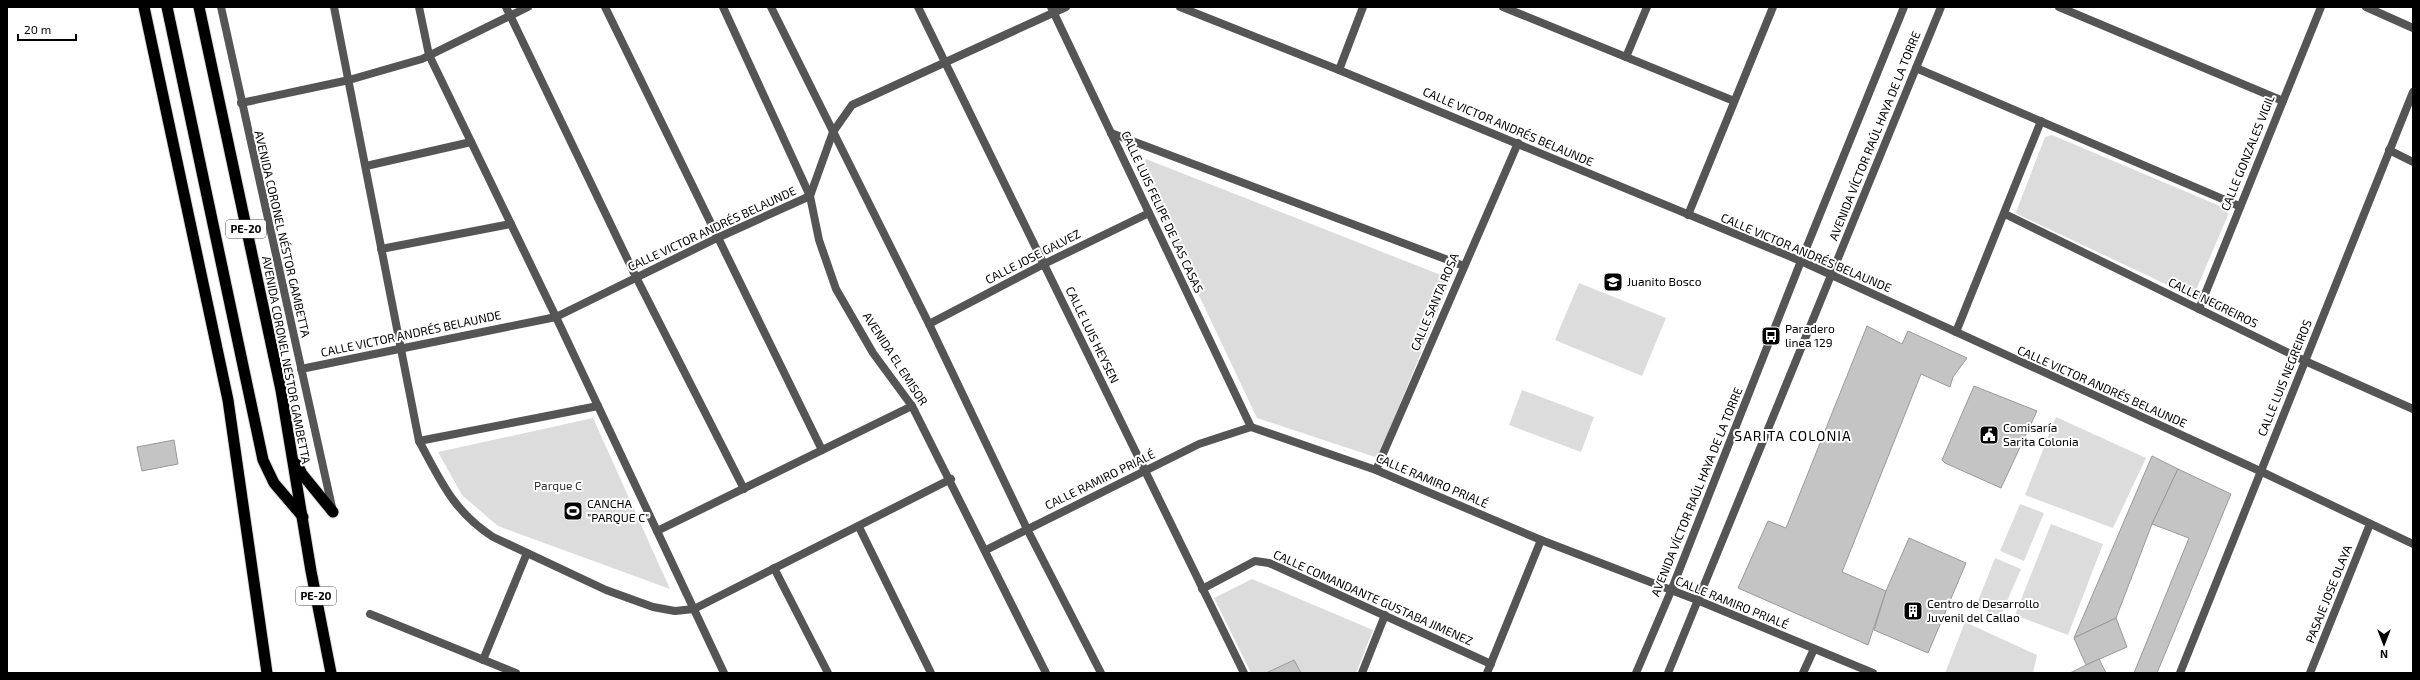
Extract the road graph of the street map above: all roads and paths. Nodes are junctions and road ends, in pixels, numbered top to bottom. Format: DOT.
graph roads {
  1 [pos="144,7"];
  2 [pos="167,7"];
  3 [pos="199,7"];
  4 [pos="221,7"];
  5 [pos="334,7"];
  6 [pos="419,7"];
  7 [pos="506,7"];
  8 [pos="528,7"];
  9 [pos="605,7"];
  10 [pos="723,7"];
  11 [pos="771,7"];
  12 [pos="918,7"];
  13 [pos="1066,7"];
  14 [pos="1180,7"];
  15 [pos="1363,7"];
  16 [pos="1504,7"];
  17 [pos="1647,7"];
  18 [pos="1773,7"];
  19 [pos="1904,7"];
  20 [pos="1941,7"];
  21 [pos="2059,7"];
  22 [pos="2321,7"];
  23 [pos="2366,7"];
  24 [pos="1052,10"];
  25 [pos="511,16"];
  26 [pos="2413,28"];
  27 [pos="429,55"];
  28 [pos="1626,57"];
  29 [pos="945,64"];
  30 [pos="1916,68"];
  31 [pos="1339,70"];
  32 [pos="349,80"];
  33 [pos="2413,92"];
  34 [pos="1734,100"];
  35 [pos="2283,101"];
  36 [pos="240,103"];
  37 [pos="2041,121"];
  38 [pos="834,132"];
  39 [pos="1111,133"];
  40 [pos="471,142"];
  41 [pos="1518,143"];
  42 [pos="2389,150"];
  43 [pos="2413,162"];
  44 [pos="366,166"];
  45 [pos="810,196"];
  46 [pos="2239,206"];
  47 [pos="1149,213"];
  48 [pos="2005,214"];
  49 [pos="1688,215"];
  50 [pos="511,224"];
  51 [pos="717,238"];
  52 [pos="381,249"];
  53 [pos="1801,261"];
  54 [pos="1044,264"];
  55 [pos="1464,266"];
  56 [pos="1831,275"];
  57 [pos="636,277"];
  58 [pos="2199,309"];
  59 [pos="556,317"];
  60 [pos="929,324"];
  61 [pos="1956,332"];
  62 [pos="400,348"];
  63 [pos="2305,361"];
  64 [pos="301,370"];
  65 [pos="598,406"];
  66 [pos="912,406"];
  67 [pos="2413,409"];
  68 [pos="1251,427"];
  69 [pos="419,441"];
  70 [pos="822,450"];
  71 [pos="291,451"];
  72 [pos="1376,470"];
  73 [pos="2260,471"];
  74 [pos="1146,472"];
  75 [pos="951,479"];
  76 [pos="744,489"];
  77 [pos="333,512"];
  78 [pos="303,518"];
  79 [pos="2370,524"];
  80 [pos="859,527"];
  81 [pos="1027,529"];
  82 [pos="657,531"];
  83 [pos="1541,540"];
  84 [pos="2413,544"];
  85 [pos="986,550"];
  86 [pos="526,553"];
  87 [pos="774,568"];
  88 [pos="1202,588"];
  89 [pos="1671,591"];
  90 [pos="1697,600"];
  91 [pos="694,609"];
  92 [pos="370,614"];
  93 [pos="1385,615"];
  94 [pos="1814,649"];
  95 [pos="483,660"];
  96 [pos="1491,664"];
  97 [pos="267,673"];
  98 [pos="331,673"];
  99 [pos="516,673"];
  100 [pos="724,673"];
  101 [pos="828,673"];
  102 [pos="931,673"];
  103 [pos="1046,673"];
  104 [pos="1101,673"];
  105 [pos="1244,673"];
  106 [pos="1362,673"];
  107 [pos="1487,673"];
  108 [pos="1636,673"];
  109 [pos="1668,673"];
  110 [pos="1803,673"];
  111 [pos="1873,673"];
  112 [pos="2180,673"];
  113 [pos="2310,673"];
  1 -- 97 [label="highway"];
  2 -- 78 [label="highway"];
  3 -- 71 [label="highway, AVENIDA CORONEL NESTOR GAMBETTA / PE-20"];
  4 -- 36 [label="street, AVENIDA CORONEL NÉSTOR GAMBETTA"];
  5 -- 32 [label="street"];
  6 -- 27 [label="street"];
  7 -- 25 [label="street"];
  8 -- 25 [label="street"];
  9 -- 51 [label="street"];
  10 -- 45 [label="street, AVENIDA EL EMISOR"];
  11 -- 38 [label="street"];
  12 -- 29 [label="street, CALLE LUIS HEYSEN"];
  13 -- 24 [label="street, CALLE VICTOR ANDRÉS BELAUNDE"];
  14 -- 31 [label="street, CALLE VICTOR ANDRÉS BELAUNDE"];
  15 -- 31 [label="street"];
  16 -- 28 [label="street"];
  17 -- 28 [label="street"];
  18 -- 34 [label="street"];
  19 -- 53 [label="street, AVENIDA VÍCTOR RAÚL HAYA DE LA TORRE"];
  20 -- 30 [label="street, AVENIDA VÍCTOR RAÚL HAYA DE LA TORRE"];
  21 -- 35 [label="street"];
  22 -- 35 [label="street, CALLE GONZALES VIGIL"];
  23 -- 26 [label="street"];
  24 -- 29 [label="street, CALLE VICTOR ANDRÉS BELAUNDE"];
  24 -- 39 [label="street, CALLE LUIS FELIPE DE LAS CASAS"];
  25 -- 27 [label="street"];
  25 -- 57 [label="street"];
  27 -- 32 [label="street"];
  27 -- 40 [label="street"];
  28 -- 34 [label="street"];
  29 -- 38 [label="street, CALLE VICTOR ANDRÉS BELAUNDE"];
  29 -- 54 [label="street, CALLE LUIS HEYSEN"];
  30 -- 37 [label="street"];
  30 -- 56 [label="street, AVENIDA VÍCTOR RAÚL HAYA DE LA TORRE"];
  31 -- 41 [label="street, CALLE VICTOR ANDRÉS BELAUNDE"];
  32 -- 36 [label="street"];
  32 -- 44 [label="street"];
  33 -- 42 [label="street, CALLE LUIS NEGREIROS"];
  34 -- 49 [label="street"];
  35 -- 46 [label="street, CALLE GONZALES VIGIL"];
  36 -- 64 [label="street, AVENIDA CORONEL NÉSTOR GAMBETTA"];
  37 -- 46 [label="street"];
  37 -- 48 [label="street"];
  38 -- 45 [label="street, CALLE VICTOR ANDRÉS BELAUNDE"];
  38 -- 60 [label="street"];
  39 -- 47 [label="street, CALLE LUIS FELIPE DE LAS CASAS"];
  39 -- 55 [label="street"];
  40 -- 44 [label="street"];
  40 -- 50 [label="street"];
  41 -- 49 [label="street, CALLE VICTOR ANDRÉS BELAUNDE"];
  41 -- 55 [label="street, CALLE SANTA ROSA"];
  42 -- 43 [label="street"];
  42 -- 63 [label="street, CALLE LUIS NEGREIROS"];
  44 -- 52 [label="street"];
  45 -- 51 [label="street, CALLE VICTOR ANDRÉS BELAUNDE"];
  45 -- 66 [label="street, AVENIDA EL EMISOR"];
  46 -- 58 [label="street, CALLE GONZALES VIGIL"];
  47 -- 54 [label="street, CALLE JOSE GALVEZ"];
  47 -- 68 [label="street, CALLE LUIS FELIPE DE LAS CASAS"];
  48 -- 58 [label="street, CALLE NEGREIROS"];
  48 -- 61 [label="street"];
  49 -- 53 [label="street, CALLE VICTOR ANDRÉS BELAUNDE"];
  50 -- 52 [label="street"];
  50 -- 59 [label="street"];
  51 -- 57 [label="street, CALLE VICTOR ANDRÉS BELAUNDE"];
  51 -- 70 [label="street"];
  52 -- 62 [label="street"];
  53 -- 56 [label="street, CALLE VICTOR ANDRÉS BELAUNDE"];
  53 -- 89 [label="street, AVENIDA VÍCTOR RAÚL HAYA DE LA TORRE"];
  54 -- 60 [label="street, CALLE JOSE GALVEZ"];
  54 -- 74 [label="street, CALLE LUIS HEYSEN"];
  55 -- 72 [label="street, CALLE SANTA ROSA"];
  56 -- 61 [label="street, CALLE VICTOR ANDRÉS BELAUNDE"];
  56 -- 90 [label="street, AVENIDA VÍCTOR RAÚL HAYA DE LA TORRE"];
  57 -- 59 [label="street, CALLE VICTOR ANDRÉS BELAUNDE"];
  57 -- 76 [label="street"];
  58 -- 63 [label="street, CALLE NEGREIROS"];
  59 -- 62 [label="street, CALLE VICTOR ANDRÉS BELAUNDE"];
  59 -- 65 [label="street"];
  60 -- 81 [label="street"];
  61 -- 73 [label="street, CALLE VICTOR ANDRÉS BELAUNDE"];
  62 -- 64 [label="street, CALLE VICTOR ANDRÉS BELAUNDE"];
  62 -- 69 [label="street"];
  63 -- 67 [label="street, CALLE NEGREIROS"];
  63 -- 73 [label="street, CALLE LUIS NEGREIROS"];
  64 -- 77 [label="street, AVENIDA CORONEL NÉSTOR GAMBETTA"];
  65 -- 69 [label="street"];
  65 -- 82 [label="street"];
  66 -- 70 [label="street"];
  66 -- 75 [label="street, AVENIDA EL EMISOR"];
  68 -- 72 [label="street, CALLE RAMIRO PRIALÉ"];
  68 -- 74 [label="street, CALLE RAMIRO PRIALÉ"];
  69 -- 86 [label="street"];
  70 -- 76 [label="street"];
  71 -- 77 [label="highway"];
  71 -- 78 [label="highway, AVENIDA CORONEL NESTOR GAMBETTA / PE-20"];
  72 -- 83 [label="street, CALLE RAMIRO PRIALÉ"];
  73 -- 79 [label="street, CALLE VICTOR ANDRÉS BELAUNDE"];
  73 -- 112 [label="street, CALLE LUIS NEGREIROS"];
  74 -- 81 [label="street, CALLE RAMIRO PRIALÉ"];
  74 -- 88 [label="street, CALLE LUIS HEYSEN"];
  75 -- 80 [label="street"];
  75 -- 85 [label="street, AVENIDA EL EMISOR"];
  76 -- 82 [label="street"];
  78 -- 98 [label="highway, AVENIDA CORONEL NESTOR GAMBETTA / PE-20"];
  79 -- 84 [label="street, CALLE VICTOR ANDRÉS BELAUNDE"];
  79 -- 113 [label="street, PASAJE JOSE OLAYA"];
  80 -- 87 [label="street"];
  80 -- 102 [label="street"];
  81 -- 85 [label="street, CALLE RAMIRO PRIALÉ"];
  81 -- 104 [label="street"];
  82 -- 91 [label="street"];
  83 -- 89 [label="street, CALLE RAMIRO PRIALÉ"];
  83 -- 96 [label="street"];
  85 -- 103 [label="street, AVENIDA EL EMISOR"];
  86 -- 91 [label="street"];
  86 -- 95 [label="street"];
  87 -- 91 [label="street"];
  87 -- 101 [label="street"];
  88 -- 93 [label="street, CALLE COMANDANTE GUSTABA JIMENEZ"];
  88 -- 105 [label="street, CALLE LUIS HEYSEN"];
  89 -- 90 [label="street, CALLE RAMIRO PRIALÉ"];
  89 -- 108 [label="street, AVENIDA VÍCTOR RAÚL HAYA DE LA TORRE"];
  90 -- 94 [label="street, CALLE RAMIRO PRIALÉ"];
  90 -- 109 [label="street, AVENIDA VÍCTOR RAÚL HAYA DE LA TORRE"];
  91 -- 100 [label="street"];
  92 -- 95 [label="street"];
  93 -- 96 [label="street, CALLE COMANDANTE GUSTABA JIMENEZ"];
  93 -- 106 [label="street"];
  94 -- 110 [label="street"];
  94 -- 111 [label="street, CALLE RAMIRO PRIALÉ"];
  95 -- 99 [label="street"];
  96 -- 107 [label="street"];
}
